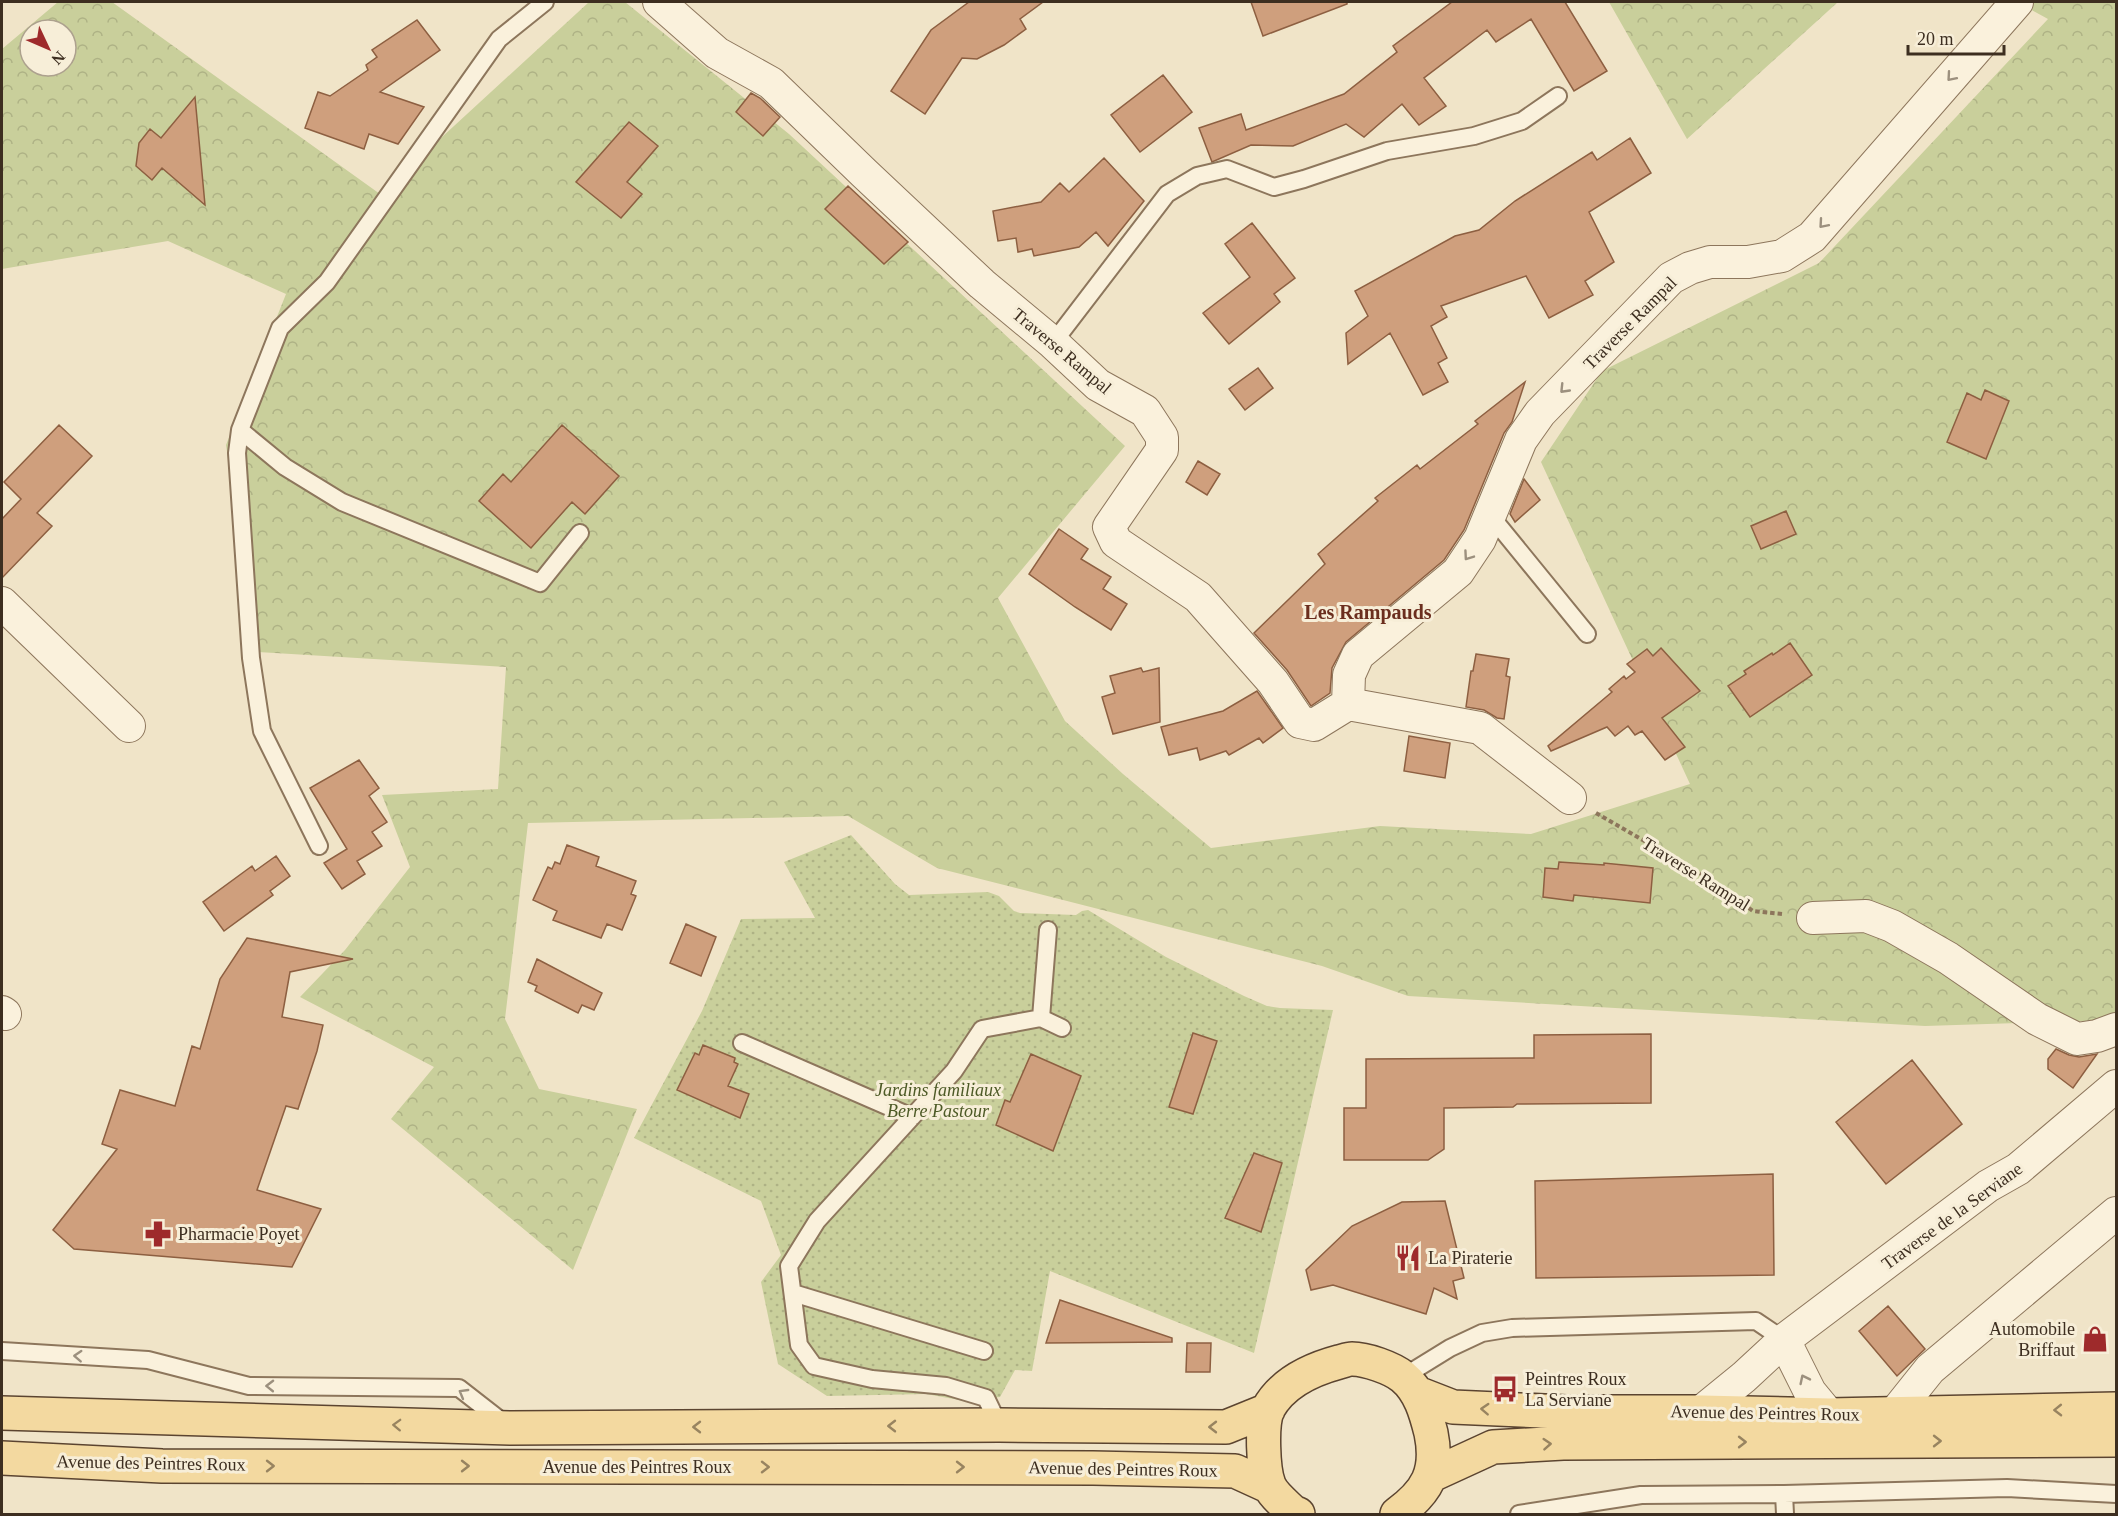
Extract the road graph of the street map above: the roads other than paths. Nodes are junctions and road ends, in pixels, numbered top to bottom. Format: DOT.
graph roads {
  1 [pos="545,2"];
  2 [pos="659,2"];
  3 [pos="2017,2"];
  4 [pos="1558,96"];
  5 [pos="1053,344"];
  6 [pos="240,430"];
  7 [pos="1490,514"];
  8 [pos="580,533"];
  9 [pos="2,603"];
  10 [pos="1587,634"];
  11 [pos="1348,704"];
  12 [pos="129,726"];
  13 [pos="1570,798"];
  14 [pos="319,846"];
  15 [pos="1813,918"];
  16 [pos="1048,930"];
  17 [pos="1041,1018"];
  18 [pos="1062,1028"];
  19 [pos="2116,1029"];
  20 [pos="742,1043"];
  21 [pos="2116,1086"];
  22 [pos="912,1117"];
  23 [pos="2116,1213"];
  24 [pos="793,1293"];
  25 [pos="1784,1340"];
  26 [pos="2,1351"];
  27 [pos="984,1351"];
  28 [pos="1410,1385"];
  29 [pos="2116,1409"];
  30 [pos="1268,1410"];
  31 [pos="1701,1412"];
  32 [pos="2,1413"];
  33 [pos="1894,1414"];
  34 [pos="1829,1415"];
  35 [pos="999,1425"];
  36 [pos="510,1428"];
  37 [pos="2116,1440"];
  38 [pos="2,1458"];
  39 [pos="1432,1474"];
  40 [pos="1270,1487"];
  41 [pos="1784,1494"];
  42 [pos="2116,1494"];
  43 [pos="1298,1515"];
  44 [pos="1396,1515"];
  45 [pos="1520,1515"];
  46 [pos="1785,1515"];
  1 -- 6 [label="lane"];
  2 -- 5 [label="street, Traverse Rampal"];
  3 -- 7 [label="street, Traverse Rampal, one-way"];
  4 -- 5 [label="lane"];
  5 -- 11 [label="street, Traverse Rampal"];
  6 -- 8 [label="lane"];
  6 -- 14 [label="lane"];
  7 -- 10 [label="lane"];
  7 -- 11 [label="street, Traverse Rampal, one-way"];
  9 -- 12 [label="street"];
  11 -- 13 [label="street"];
  15 -- 19 [label="street"];
  16 -- 17 [label="lane"];
  17 -- 18 [label="lane"];
  17 -- 22 [label="lane"];
  20 -- 22 [label="lane"];
  21 -- 25 [label="street, Traverse de la Serviane"];
  22 -- 24 [label="lane"];
  23 -- 33 [label="street"];
  24 -- 27 [label="lane"];
  24 -- 35 [label="lane"];
  25 -- 28 [label="lane"];
  25 -- 31 [label="street, Traverse de la Serviane"];
  34 -- 25 [label="street, one-way"];
  36 -- 26 [label="lane, one-way"];
  28 -- 30 [label="main road, Avenue des Peintres Roux"];
  31 -- 28 [label="main road, Avenue des Peintres Roux, one-way"];
  28 -- 39 [label="main road"];
  29 -- 33 [label="main road, Avenue des Peintres Roux, one-way"];
  30 -- 35 [label="main road, one-way"];
  30 -- 40 [label="main road"];
  31 -- 34 [label="main road, Avenue des Peintres Roux"];
  36 -- 32 [label="main road, one-way"];
  33 -- 34 [label="main road, Avenue des Peintres Roux"];
  35 -- 36 [label="main road, one-way"];
  39 -- 37 [label="main road, Avenue des Peintres Roux, one-way"];
  38 -- 40 [label="main road, Avenue des Peintres Roux, one-way"];
  39 -- 44 [label="main road"];
  40 -- 43 [label="main road"];
  41 -- 42 [label="lane"];
  41 -- 45 [label="lane"];
  41 -- 46 [label="lane"];
}
